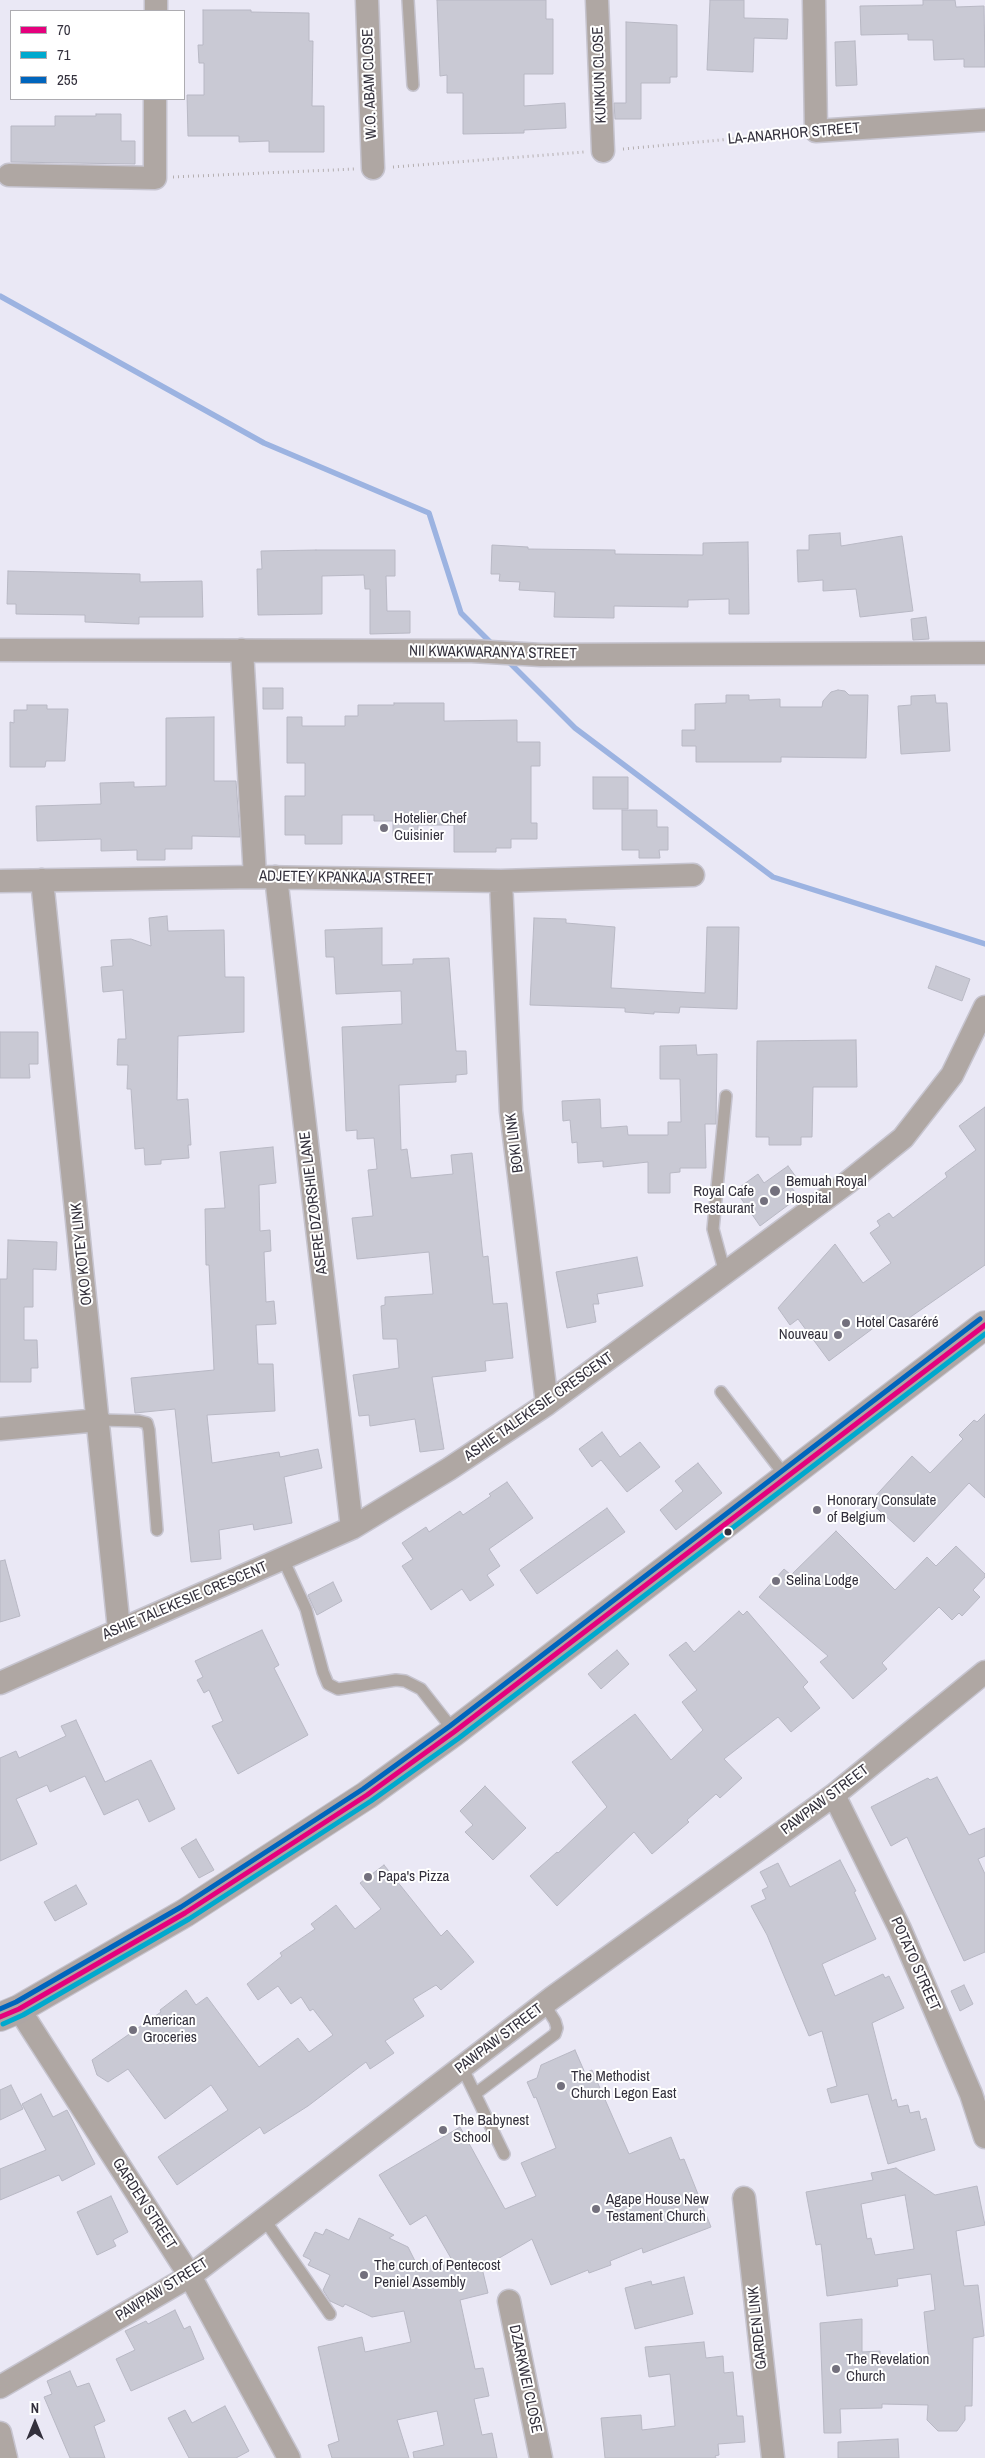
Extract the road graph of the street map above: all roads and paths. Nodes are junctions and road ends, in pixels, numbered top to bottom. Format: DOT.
graph roads {
  1 [pos="367,0"];
  2 [pos="408,0"];
  3 [pos="597,0"];
  4 [pos="814,0"];
  5 [pos="413,85"];
  6 [pos="155,100"];
  7 [pos="985,120"];
  8 [pos="816,131"];
  9 [pos="602,151"];
  10 [pos="373,168"];
  11 [pos="9,176"];
  12 [pos="154,178"];
  13 [pos="0,650"];
  14 [pos="242,650"];
  15 [pos="985,653"];
  16 [pos="693,875"];
  17 [pos="266,877"];
  18 [pos="42,880"];
  19 [pos="0,881"];
  20 [pos="501,881"];
  21 [pos="985,1007"];
  22 [pos="726,1096"];
  23 [pos="725,1273"];
  24 [pos="985,1325"];
  25 [pos="721,1392"];
  26 [pos="547,1404"];
  27 [pos="99,1420"];
  28 [pos="0,1428"];
  29 [pos="786,1477"];
  30 [pos="352,1528"];
  31 [pos="157,1530"];
  32 [pos="283,1559"];
  33 [pos="119,1629"];
  34 [pos="985,1672"];
  35 [pos="0,1683"];
  36 [pos="454,1732"];
  37 [pos="834,1796"];
  38 [pos="544,2004"];
  39 [pos="10,2013"];
  40 [pos="462,2067"];
  41 [pos="475,2094"];
  42 [pos="985,2137"];
  43 [pos="504,2154"];
  44 [pos="744,2198"];
  45 [pos="264,2219"];
  46 [pos="190,2276"];
  47 [pos="509,2300"];
  48 [pos="330,2314"];
  49 [pos="0,2387"];
  50 [pos="0,2433"];
  51 [pos="6,2458"];
  52 [pos="289,2458"];
  53 [pos="541,2458"];
  54 [pos="773,2458"];
  1 -- 10 [label="street, W.O. ABAM CLOSE"];
  2 -- 5 [label="lane"];
  3 -- 9 [label="street, KUNKUN CLOSE"];
  4 -- 8 [label="street"];
  6 -- 12 [label="street"];
  7 -- 8 [label="street, LA-ANARHOR STREET"];
  8 -- 9 [label="path, LA-ANARHOR STREET"];
  9 -- 10 [label="path, LA-ANARHOR STREET"];
  10 -- 12 [label="path, LA-ANARHOR STREET"];
  11 -- 12 [label="street"];
  13 -- 14 [label="street, NII KWAKWARANYA STREET"];
  14 -- 15 [label="street, NII KWAKWARANYA STREET"];
  14 -- 17 [label="street, ASERE DZORSHIE LANE"];
  16 -- 20 [label="street, ADJETEY KPANKAJA STREET"];
  17 -- 18 [label="street, ADJETEY KPANKAJA STREET"];
  17 -- 20 [label="street, ADJETEY KPANKAJA STREET"];
  17 -- 30 [label="street, ASERE DZORSHIE LANE"];
  18 -- 19 [label="street, ADJETEY KPANKAJA STREET"];
  18 -- 27 [label="street, OKO KOTEY LINK"];
  20 -- 26 [label="street, BOKI LINK"];
  21 -- 23 [label="street, ASHIE TALEKESIE CRESCENT"];
  22 -- 23 [label="lane"];
  23 -- 26 [label="street, ASHIE TALEKESIE CRESCENT"];
  24 -- 29 [label="main road"];
  25 -- 29 [label="lane"];
  26 -- 30 [label="street, ASHIE TALEKESIE CRESCENT"];
  27 -- 28 [label="street"];
  27 -- 31 [label="lane"];
  27 -- 33 [label="street, OKO KOTEY LINK"];
  29 -- 36 [label="main road"];
  30 -- 32 [label="street, ASHIE TALEKESIE CRESCENT"];
  32 -- 33 [label="street, ASHIE TALEKESIE CRESCENT"];
  32 -- 36 [label="lane"];
  33 -- 35 [label="street, ASHIE TALEKESIE CRESCENT"];
  34 -- 37 [label="street, PAWPAW STREET"];
  36 -- 39 [label="main road"];
  37 -- 38 [label="street, PAWPAW STREET"];
  37 -- 42 [label="street, POTATO STREET"];
  38 -- 40 [label="street, PAWPAW STREET"];
  38 -- 41 [label="lane"];
  39 -- 46 [label="street, GARDEN STREET"];
  40 -- 41 [label="lane"];
  40 -- 45 [label="street, PAWPAW STREET"];
  41 -- 43 [label="lane"];
  44 -- 54 [label="street, GARDEN LINK"];
  45 -- 46 [label="street, PAWPAW STREET"];
  45 -- 48 [label="lane"];
  46 -- 49 [label="street, PAWPAW STREET"];
  46 -- 52 [label="street, GARDEN STREET"];
  47 -- 53 [label="street, DZARKWEI CLOSE"];
  50 -- 51 [label="street"];
}
